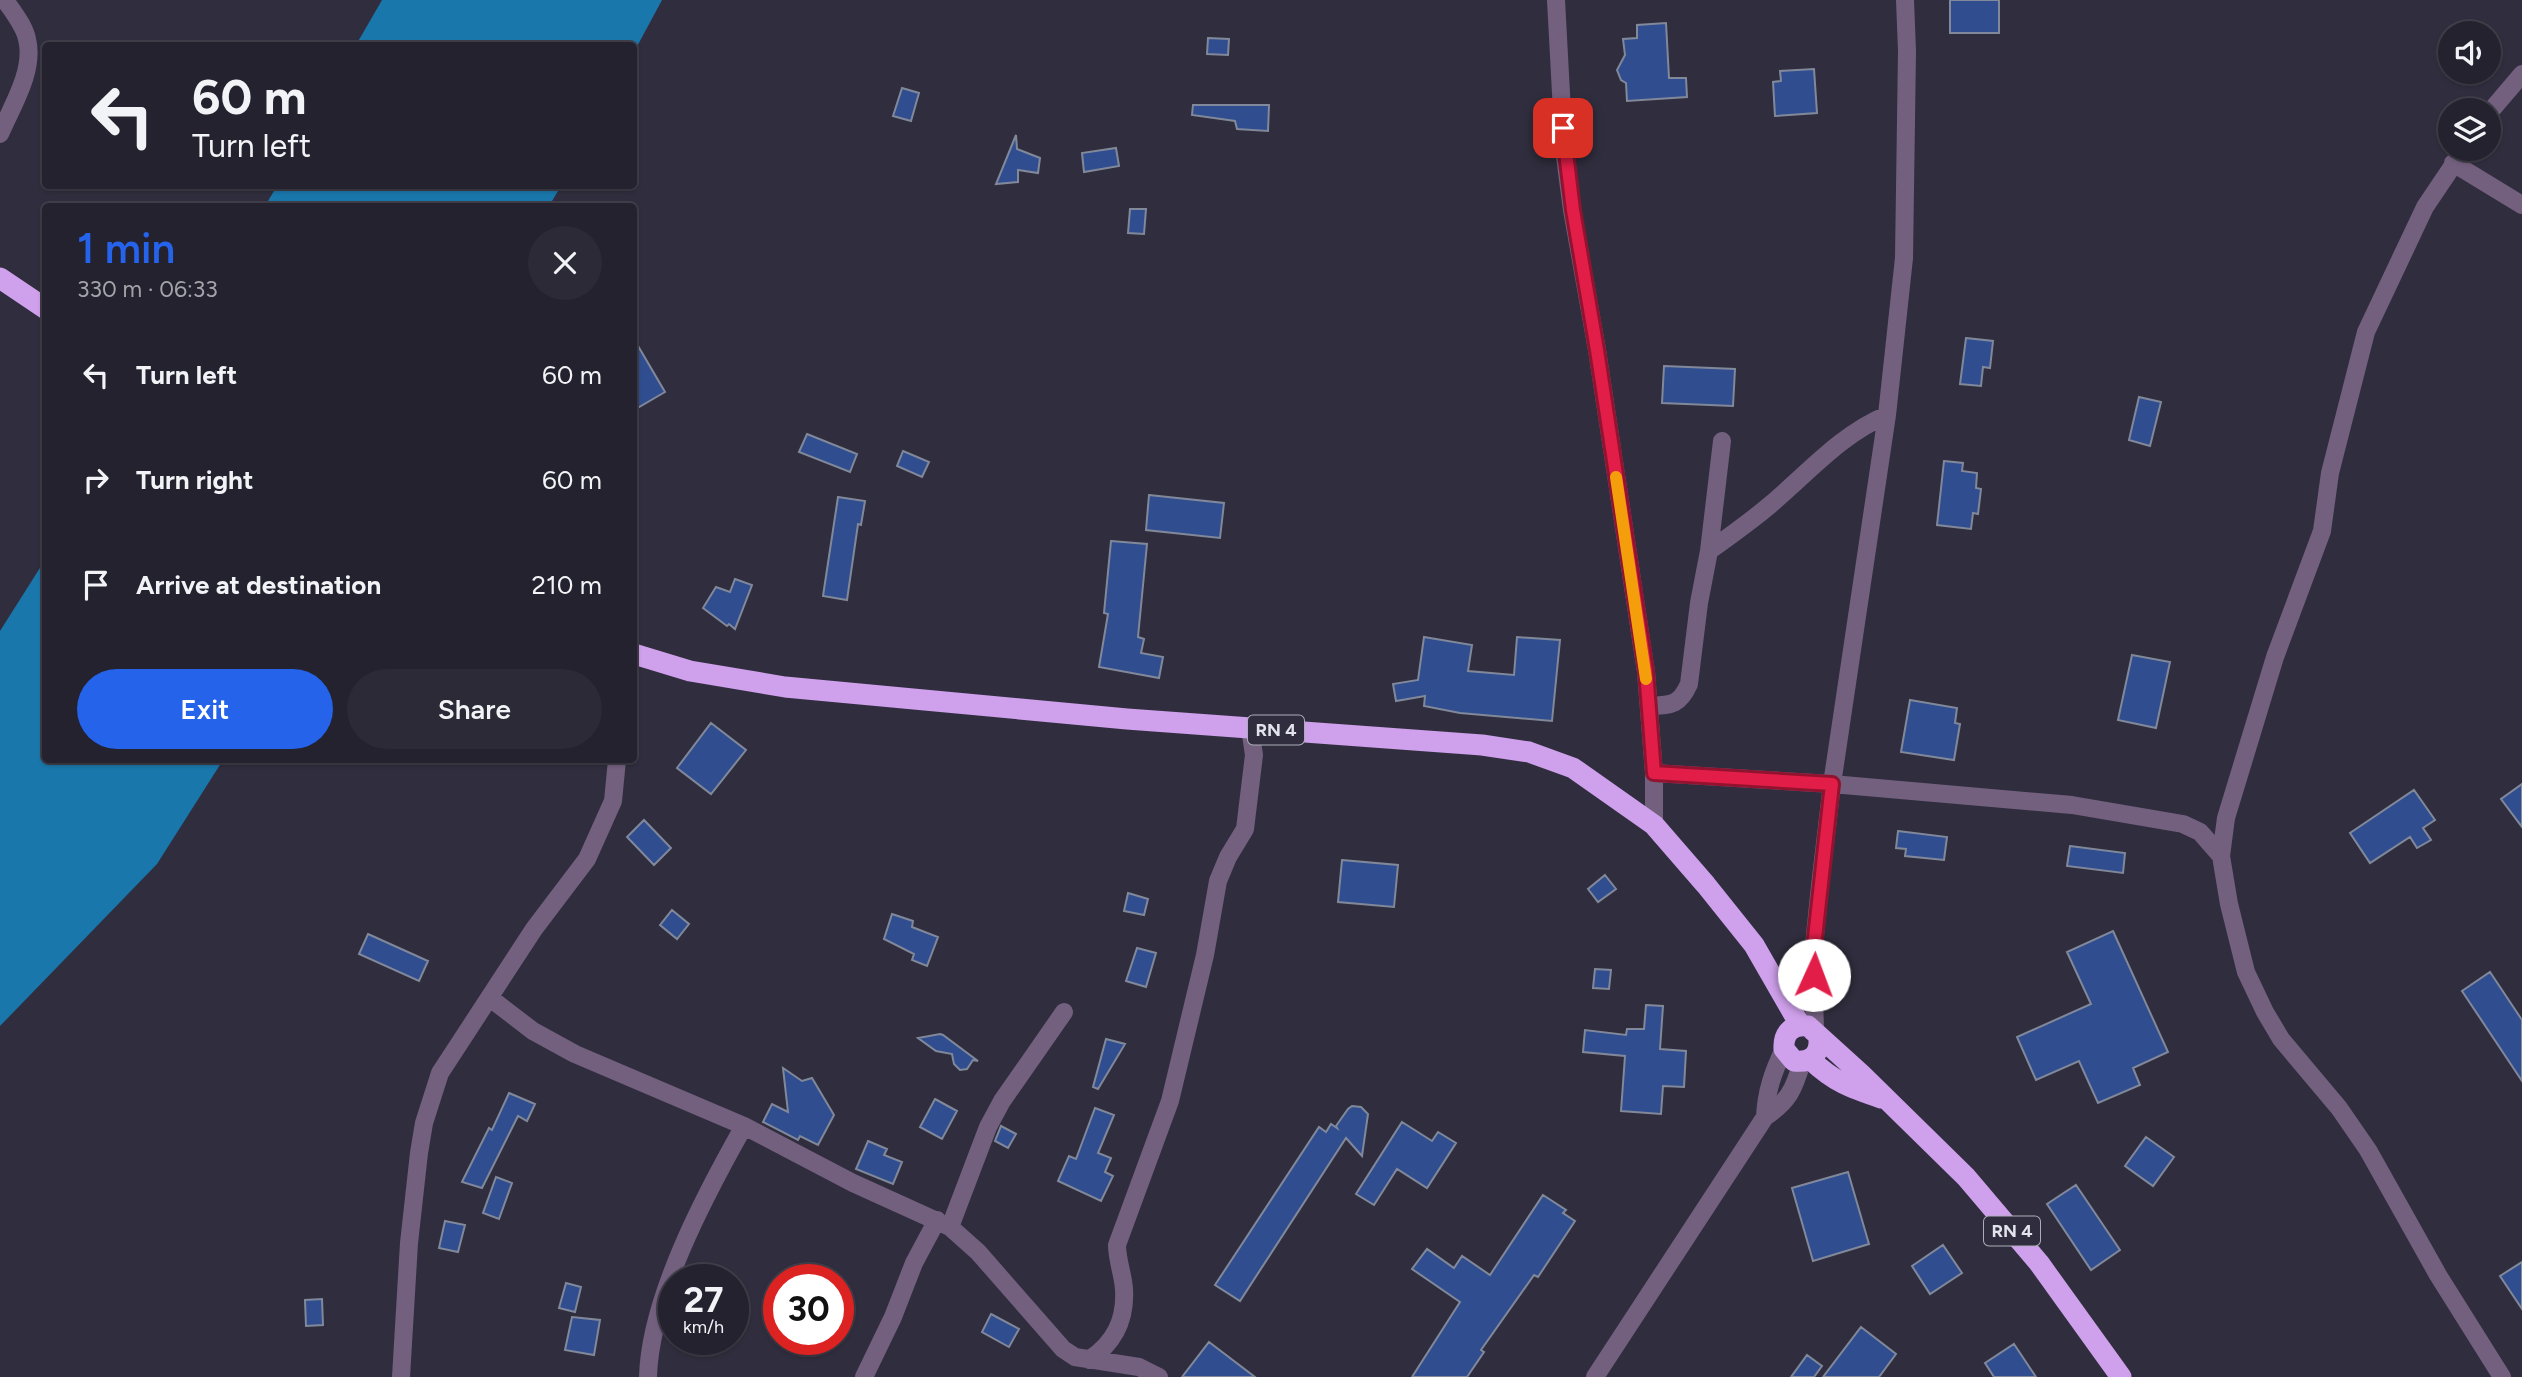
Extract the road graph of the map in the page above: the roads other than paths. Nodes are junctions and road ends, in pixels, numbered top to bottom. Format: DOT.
graph roads {
  1 [pos="5,0"];
  2 [pos="1556,0"];
  3 [pos="1905,0"];
  4 [pos="2522,74"];
  5 [pos="2501,99"];
  6 [pos="0,134"];
  7 [pos="2455,161"];
  8 [pos="2465,161"];
  9 [pos="2522,205"];
  10 [pos="0,278"];
  11 [pos="42,306"];
  12 [pos="1887,415"];
  13 [pos="1722,442"];
  14 [pos="1709,551"];
  15 [pos="637,655"];
  16 [pos="1649,706"];
  17 [pos="1250,728"];
  18 [pos="617,763"];
  19 [pos="1654,773"];
  20 [pos="1832,784"];
  21 [pos="2226,818"];
  22 [pos="1654,825"];
  23 [pos="2200,832"];
  24 [pos="2221,856"];
  25 [pos="490,998"];
  26 [pos="1064,1012"];
  27 [pos="1811,1032"];
  28 [pos="1784,1049"];
  29 [pos="1807,1061"];
  30 [pos="1886,1100"];
  31 [pos="1765,1117"];
  32 [pos="744,1126"];
  33 [pos="944,1224"];
  34 [pos="1115,1336"];
  35 [pos="1089,1360"];
  36 [pos="1139,1367"];
  37 [pos="401,1377"];
  38 [pos="648,1377"];
  39 [pos="864,1377"];
  40 [pos="1158,1377"];
  41 [pos="1595,1377"];
  42 [pos="2121,1377"];
  43 [pos="2502,1377"];
  1 -- 6 [label="street"];
  2 -- 16 [label="street"];
  3 -- 12 [label="street"];
  4 -- 5 [label="street"];
  7 -- 21 [label="street"];
  8 -- 9 [label="street"];
  10 -- 11 [label="highway"];
  12 -- 14 [label="street"];
  12 -- 20 [label="street"];
  13 -- 14 [label="street"];
  14 -- 16 [label="street"];
  15 -- 17 [label="highway, RN 4"];
  16 -- 19 [label="street"];
  17 -- 22 [label="highway, RN 4"];
  17 -- 34 [label="street"];
  18 -- 25 [label="street"];
  19 -- 20 [label="street"];
  19 -- 22 [label="street"];
  20 -- 23 [label="street"];
  20 -- 27 [label="street"];
  21 -- 23 [label="street"];
  21 -- 24 [label="street"];
  22 -- 27 [label="highway, RN 4"];
  23 -- 24 [label="street"];
  24 -- 43 [label="street"];
  25 -- 32 [label="street"];
  25 -- 37 [label="street"];
  26 -- 33 [label="street"];
  27 -- 28 [label="highway"];
  27 -- 29 [label="highway"];
  27 -- 30 [label="highway, RN 4"];
  28 -- 29 [label="highway, RN 4"];
  28 -- 31 [label="street"];
  29 -- 30 [label="highway, RN 4"];
  29 -- 31 [label="street"];
  30 -- 42 [label="highway, RN 4"];
  31 -- 41 [label="street"];
  32 -- 33 [label="street"];
  32 -- 38 [label="street"];
  33 -- 35 [label="street"];
  33 -- 39 [label="street"];
  34 -- 35 [label="street"];
  34 -- 36 [label="street"];
  35 -- 36 [label="street"];
  36 -- 40 [label="street"];
}
